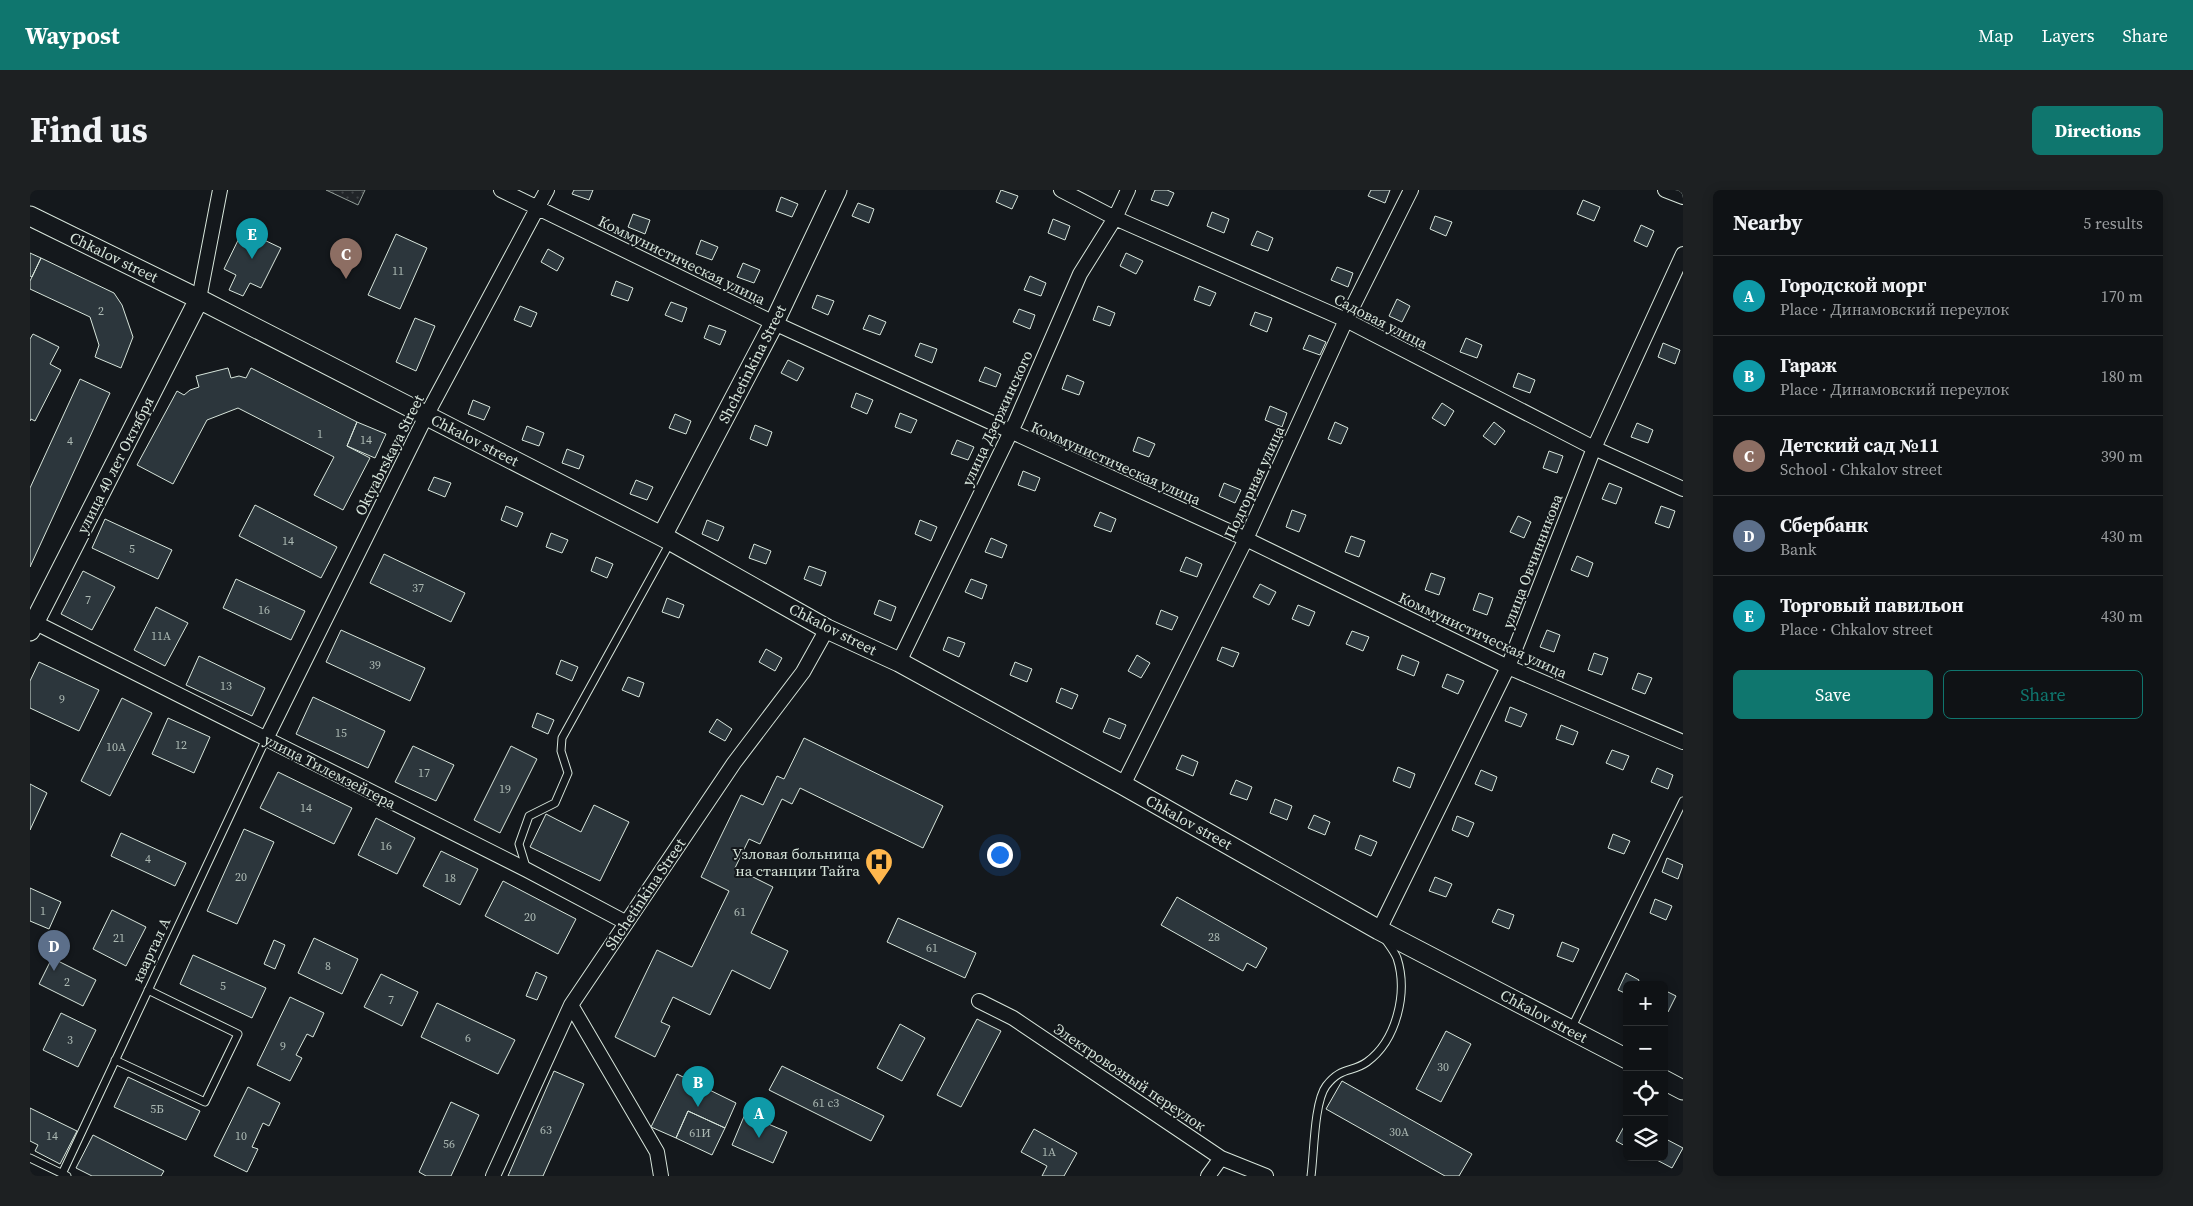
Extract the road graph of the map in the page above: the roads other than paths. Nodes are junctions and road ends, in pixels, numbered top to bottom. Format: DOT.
graph roads {
  1 [pos="220,190"];
  2 [pos="501,190"];
  3 [pos="547,190"];
  4 [pos="837,190"];
  5 [pos="1061,190"];
  6 [pos="1128,190"];
  7 [pos="1411,190"];
  8 [pos="1665,190"];
  9 [pos="1683,197"];
  10 [pos="538,207"];
  11 [pos="30,216"];
  12 [pos="1115,218"];
  13 [pos="1683,254"];
  14 [pos="199,299"];
  15 [pos="1346,320"];
  16 [pos="774,323"];
  17 [pos="426,416"];
  18 [pos="1010,433"];
  19 [pos="1594,448"];
  20 [pos="1683,489"];
  21 [pos="666,538"];
  22 [pos="1246,539"];
  23 [pos="33,620"];
  24 [pos="827,629"];
  25 [pos="899,662"];
  26 [pos="1508,667"];
  27 [pos="266,739"];
  28 [pos="1683,742"];
  29 [pos="1123,785"];
  30 [pos="1683,800"];
  31 [pos="527,870"];
  32 [pos="625,922"];
  33 [pos="1379,930"];
  34 [pos="148,990"];
  35 [pos="979,1001"];
  36 [pos="571,1005"];
  37 [pos="1571,1029"];
  38 [pos="1623,1057"];
  39 [pos="115,1060"];
  40 [pos="1668,1082"];
  41 [pos="1683,1090"];
  42 [pos="30,1158"];
  43 [pos="1221,1158"];
  44 [pos="64,1175"];
  45 [pos="492,1176"];
  46 [pos="661,1176"];
  47 [pos="1208,1176"];
  48 [pos="1266,1176"];
  49 [pos="1311,1176"];
  1 -- 14 [label="street"];
  2 -- 10 [label="street, Коммунистическая улица"];
  3 -- 10 [label="street, Oktyabrskaya Street"];
  4 -- 16 [label="street, Shchetinkina Street"];
  5 -- 12 [label="street, Садовая улица"];
  6 -- 12 [label="street, улица Дзержинского"];
  7 -- 15 [label="street, Подгорная улица"];
  8 -- 9 [label="street"];
  10 -- 16 [label="street, Коммунистическая улица"];
  10 -- 17 [label="street, Oktyabrskaya Street"];
  11 -- 14 [label="street, Chkalov street"];
  12 -- 15 [label="street, Садовая улица"];
  12 -- 18 [label="street, улица Дзержинского"];
  13 -- 19 [label="street, улица Овчинникова"];
  14 -- 17 [label="street, Chkalov street"];
  14 -- 23 [label="street, улица 40 лет Октября"];
  15 -- 19 [label="street, Садовая улица"];
  15 -- 22 [label="street, Подгорная улица"];
  16 -- 18 [label="street, Коммунистическая улица"];
  16 -- 21 [label="street, Shchetinkina Street"];
  17 -- 21 [label="street, Chkalov street"];
  17 -- 27 [label="street, Oktyabrskaya Street"];
  18 -- 22 [label="street, Коммунистическая улица"];
  18 -- 25 [label="street, улица Дзержинского"];
  19 -- 20 [label="street, Садовая улица"];
  19 -- 26 [label="street, улица Овчинникова"];
  21 -- 24 [label="street, Chkalov street"];
  21 -- 31 [label="lane"];
  22 -- 26 [label="street, Коммунистическая улица"];
  22 -- 29 [label="street, Подгорная улица"];
  23 -- 27 [label="street, улица Тилемзейгера"];
  24 -- 25 [label="street, Chkalov street"];
  24 -- 32 [label="street, Shchetinkina Street"];
  25 -- 29 [label="street, Chkalov street"];
  26 -- 28 [label="street, Коммунистическая улица"];
  26 -- 33 [label="street, улица Овчинникова"];
  27 -- 31 [label="street, улица Тилемзейгера"];
  27 -- 34 [label="lane, квартал А"];
  29 -- 33 [label="street, Chkalov street"];
  30 -- 37 [label="lane"];
  31 -- 32 [label="street, улица Тилемзейгера"];
  32 -- 36 [label="street, Shchetinkina Street"];
  33 -- 37 [label="street, Chkalov street"];
  33 -- 49 [label="lane"];
  34 -- 39 [label="lane, квартал А"];
  34 -- 39 [label="lane"];
  35 -- 43 [label="street, Электровозный переулок"];
  36 -- 45 [label="street, Shchetinkina Street"];
  36 -- 46 [label="street"];
  37 -- 38 [label="street, Chkalov street"];
  39 -- 44 [label="lane, квартал А"];
  40 -- 41 [label="street"];
  42 -- 44 [label="lane, квартал А"];
  43 -- 47 [label="street"];
  43 -- 48 [label="street, Электровозный переулок"];
}
